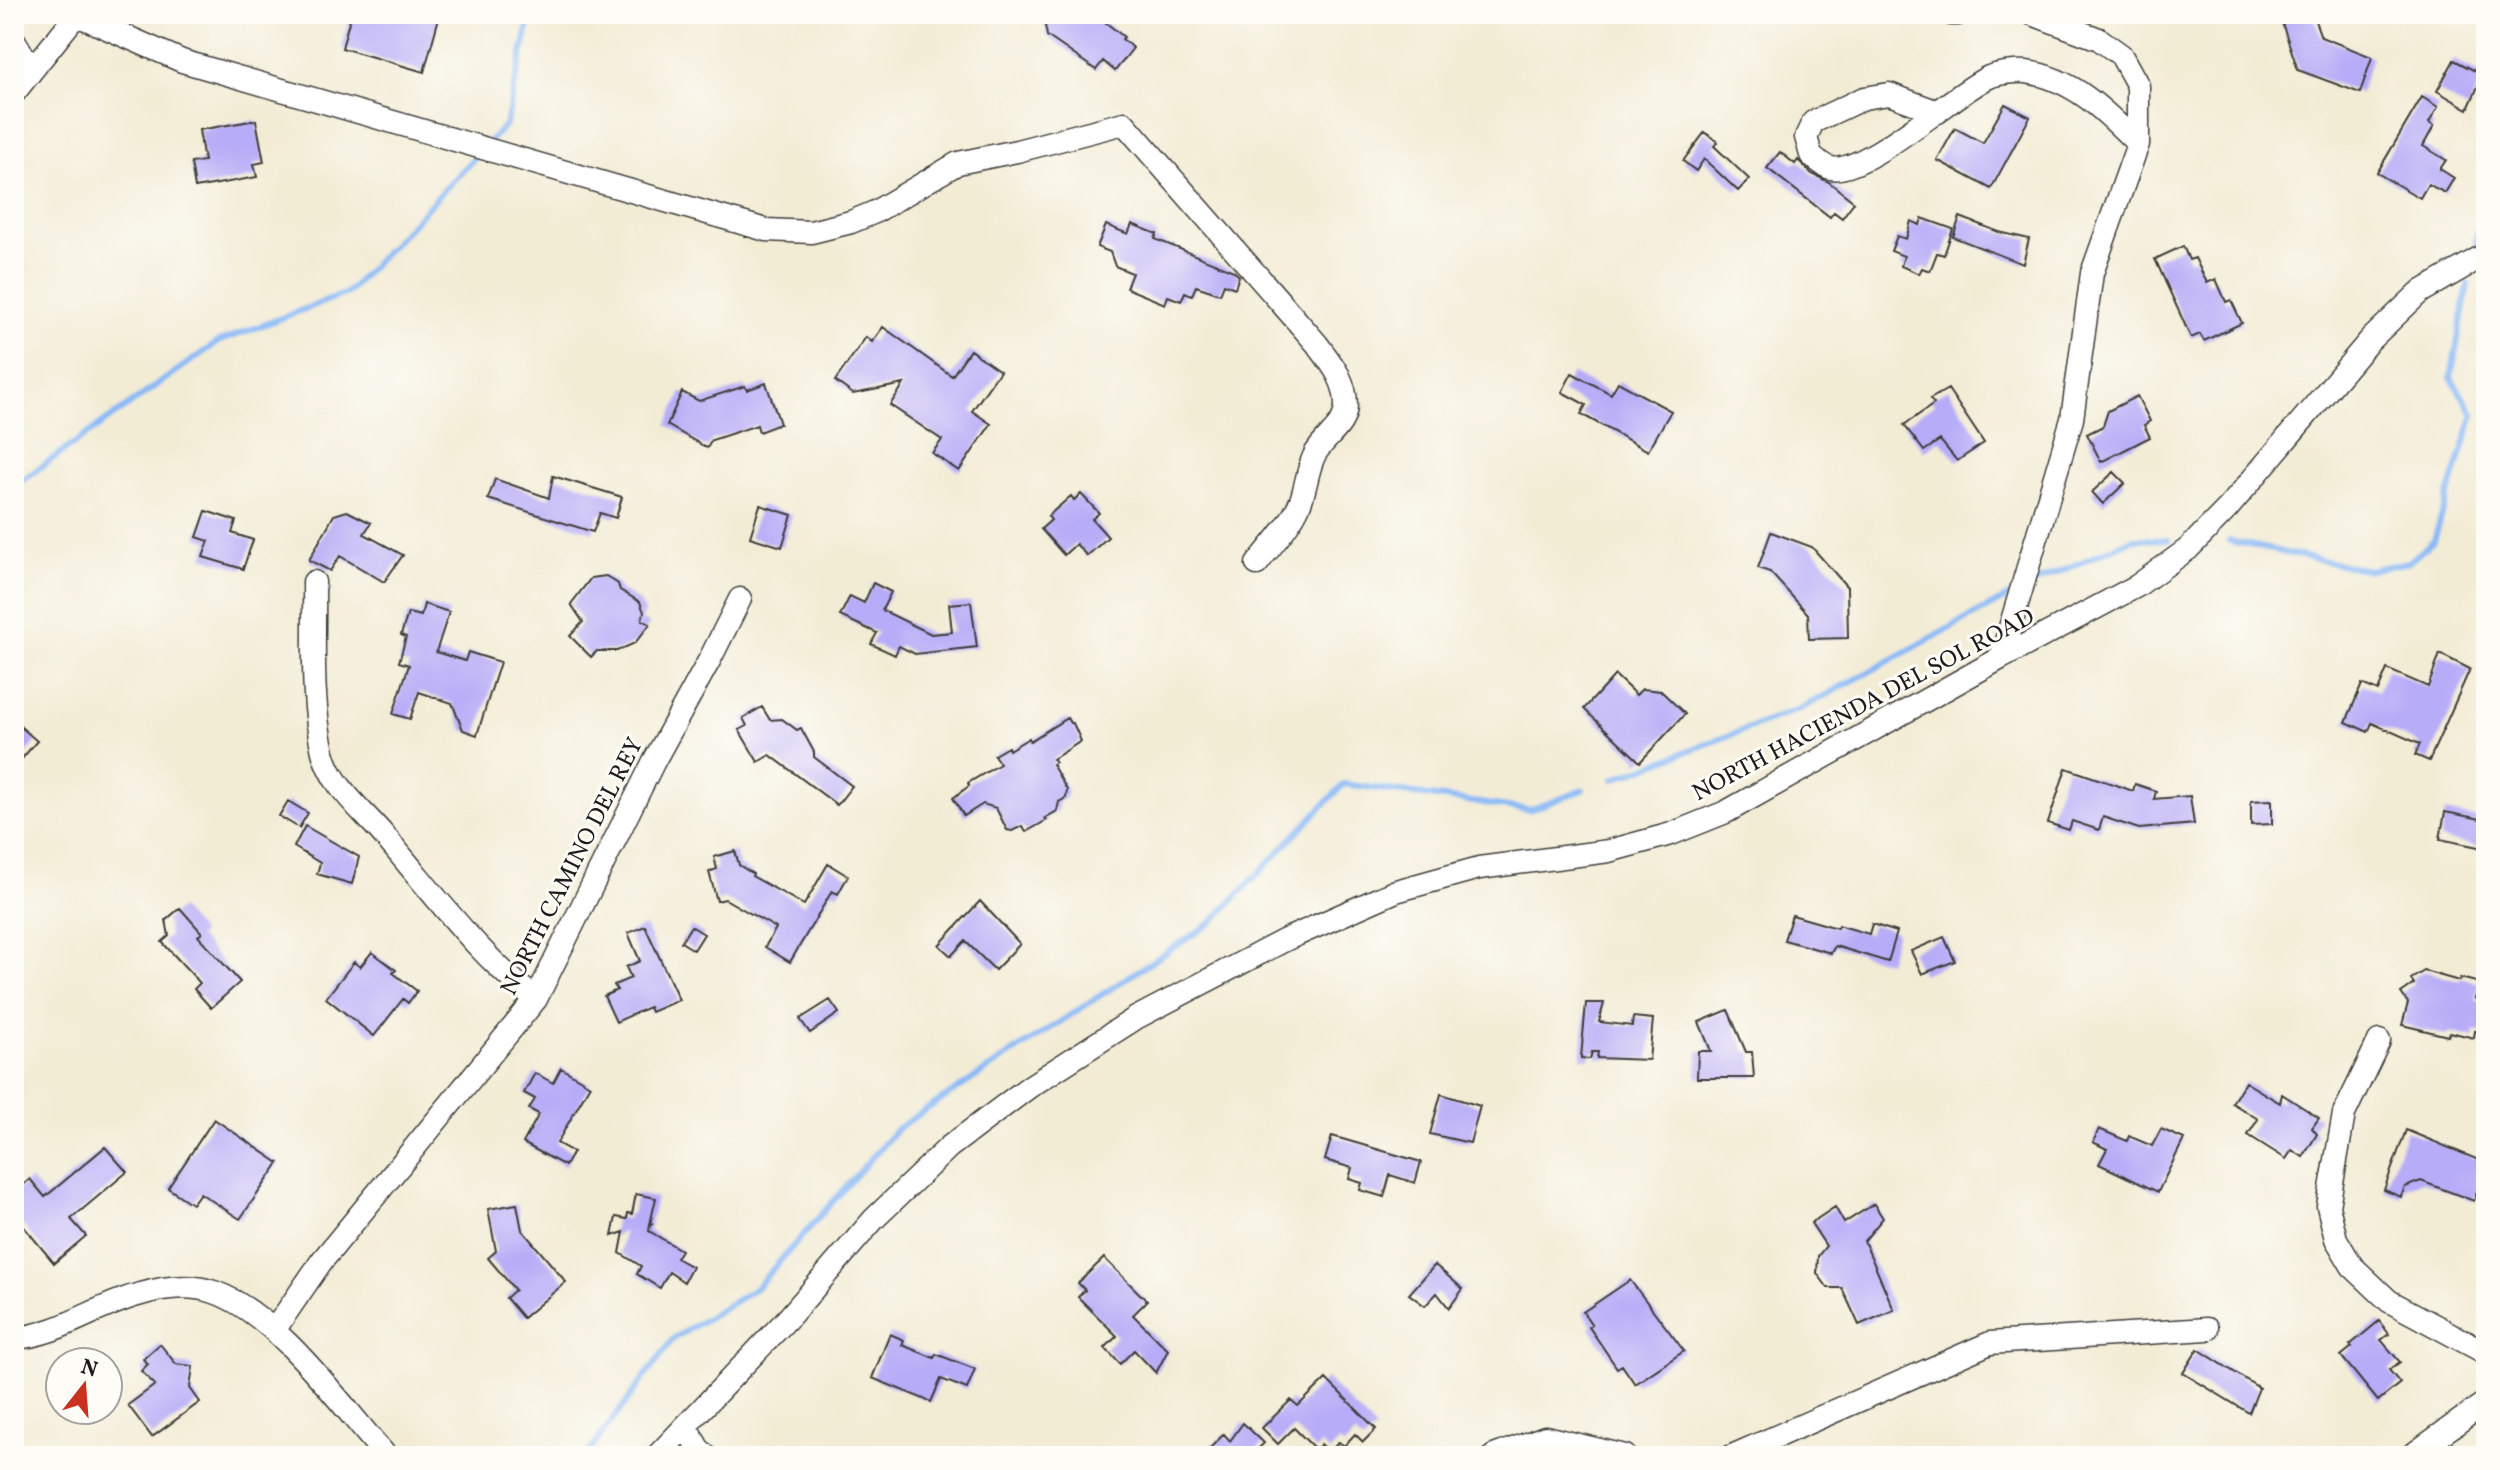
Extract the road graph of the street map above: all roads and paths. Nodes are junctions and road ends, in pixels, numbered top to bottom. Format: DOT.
graph roads {
  1 [pos="77,14"];
  2 [pos="1951,14"];
  3 [pos="1958,14"];
  4 [pos="2032,14"];
  5 [pos="14,40"];
  6 [pos="32,70"];
  7 [pos="14,93"];
  8 [pos="1938,112"];
  9 [pos="2138,144"];
  10 [pos="2486,254"];
  11 [pos="1257,564"];
  12 [pos="314,582"];
  13 [pos="740,599"];
  14 [pos="2001,658"];
  15 [pos="536,999"];
  16 [pos="2379,1041"];
  17 [pos="275,1329"];
  18 [pos="2207,1329"];
  19 [pos="14,1338"];
  20 [pos="2486,1353"];
  21 [pos="2486,1402"];
  22 [pos="686,1427"];
  23 [pos="386,1456"];
  24 [pos="657,1456"];
  25 [pos="706,1456"];
  26 [pos="1494,1456"];
  27 [pos="1625,1456"];
  28 [pos="1732,1456"];
  29 [pos="2411,1456"];
  1 -- 6 [label="street"];
  1 -- 11 [label="street"];
  2 -- 3 [label="street"];
  4 -- 9 [label="street"];
  5 -- 6 [label="street"];
  6 -- 7 [label="street"];
  8 -- 8 [label="street"];
  8 -- 9 [label="street"];
  9 -- 14 [label="street"];
  10 -- 14 [label="street, NORTH HACIENDA DEL SOL ROAD"];
  12 -- 15 [label="street"];
  13 -- 15 [label="street, NORTH CAMINO DEL REY"];
  14 -- 22 [label="street, NORTH HACIENDA DEL SOL ROAD"];
  15 -- 17 [label="street, NORTH CAMINO DEL REY"];
  16 -- 20 [label="street"];
  17 -- 19 [label="street"];
  17 -- 23 [label="street"];
  18 -- 28 [label="street"];
  21 -- 29 [label="street"];
  22 -- 24 [label="street, NORTH HACIENDA DEL SOL ROAD"];
  22 -- 25 [label="street"];
  26 -- 27 [label="street"];
}
